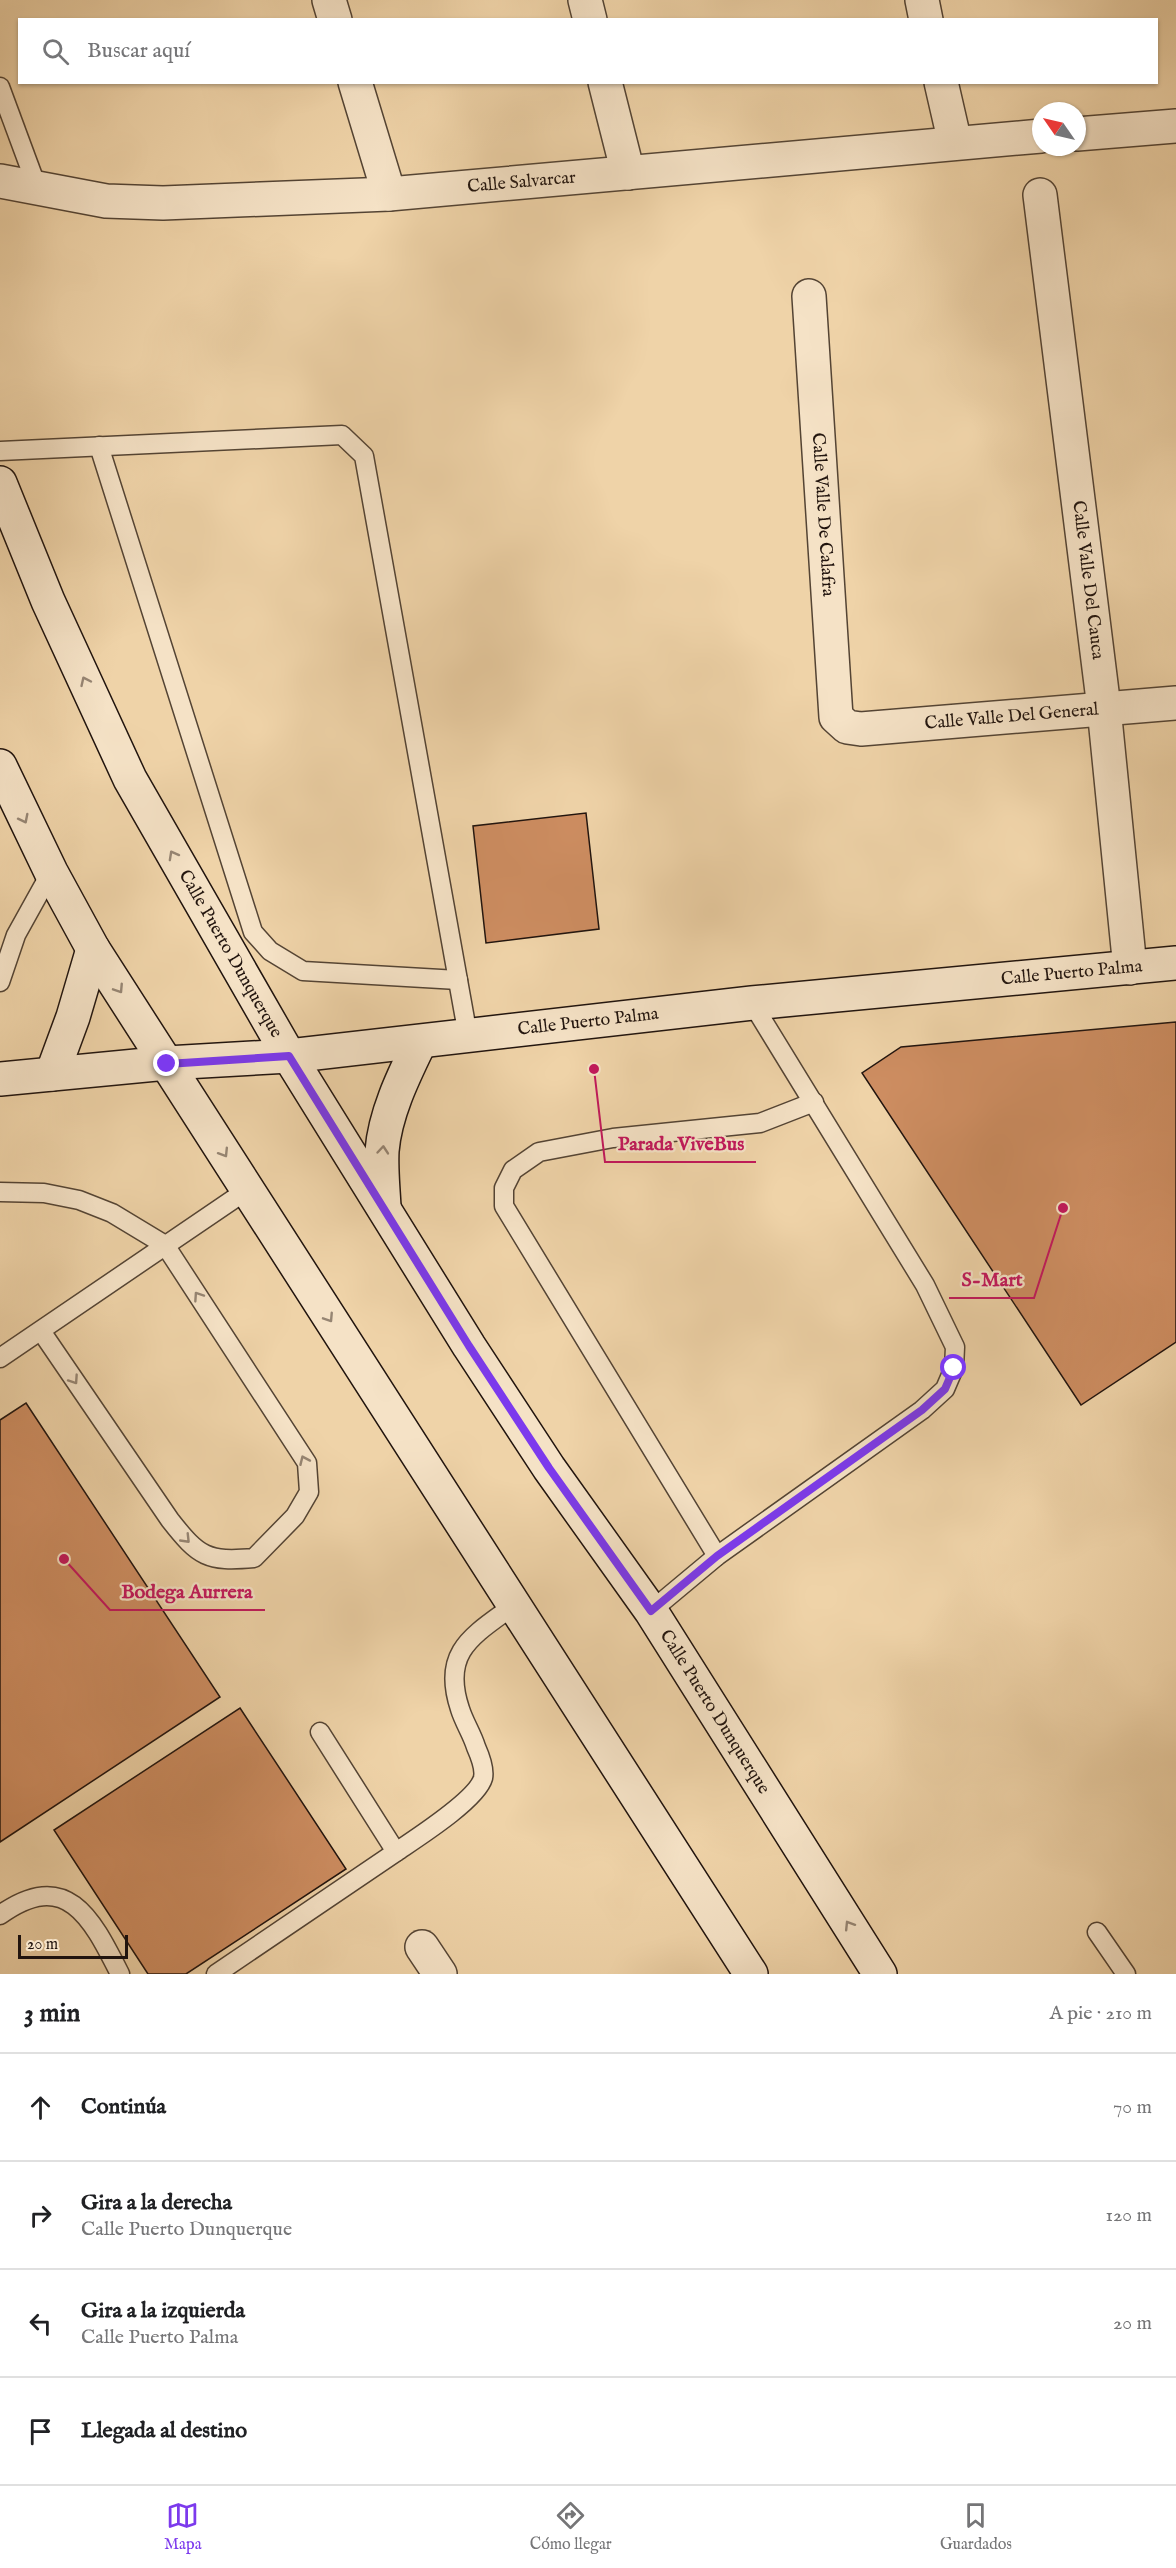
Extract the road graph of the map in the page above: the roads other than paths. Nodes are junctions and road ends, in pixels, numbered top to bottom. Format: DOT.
graph roads {
  1 [pos="329,0"];
  2 [pos="585,0"];
  3 [pos="922,0"];
  4 [pos="334,18"];
  5 [pos="590,18"];
  6 [pos="926,18"];
  7 [pos="356,84"];
  8 [pos="605,84"];
  9 [pos="941,84"];
  10 [pos="0,87"];
  11 [pos="1176,126"];
  12 [pos="1086,133"];
  13 [pos="1032,137"];
  14 [pos="955,143"];
  15 [pos="627,173"];
  16 [pos="0,181"];
  17 [pos="37,188"];
  18 [pos="389,194"];
  19 [pos="1040,195"];
  20 [pos="809,296"];
  21 [pos="99,446"];
  22 [pos="0,451"];
  23 [pos="0,483"];
  24 [pos="1176,703"];
  25 [pos="1104,708"];
  26 [pos="847,727"];
  27 [pos="0,766"];
  28 [pos="51,872"];
  29 [pos="93,949"];
  30 [pos="1176,963"];
  31 [pos="1130,968"];
  32 [pos="458,980"];
  33 [pos="0,982"];
  34 [pos="752,1004"];
  35 [pos="468,1036"];
  36 [pos="420,1042"];
  37 [pos="289,1056"];
  38 [pos="167,1064"];
  39 [pos="52,1074"];
  40 [pos="0,1079"];
  41 [pos="814,1102"];
  42 [pos="247,1190"];
  43 [pos="0,1192"];
  44 [pos="384,1208"];
  45 [pos="165,1245"];
  46 [pos="41,1331"];
  47 [pos="0,1358"];
  48 [pos="717,1556"];
  49 [pos="513,1606"];
  50 [pos="651,1611"];
  51 [pos="320,1732"];
  52 [pos="396,1852"];
  53 [pos="0,1914"];
  54 [pos="1097,1932"];
  55 [pos="422,1947"];
  56 [pos="120,1974"];
  57 [pos="216,1974"];
  58 [pos="440,1974"];
  59 [pos="751,1974"];
  60 [pos="880,1974"];
  61 [pos="1126,1974"];
  1 -- 4 [label="street"];
  2 -- 5 [label="street"];
  3 -- 6 [label="street"];
  7 -- 18 [label="street"];
  8 -- 15 [label="street"];
  9 -- 14 [label="street"];
  10 -- 17 [label="lane"];
  11 -- 12 [label="street"];
  13 -- 14 [label="street, Calle Salvarcar"];
  14 -- 15 [label="street, Calle Salvarcar"];
  15 -- 18 [label="street, Calle Salvarcar"];
  16 -- 17 [label="street, Calle Salvarcar"];
  17 -- 18 [label="street, Calle Salvarcar"];
  19 -- 25 [label="street, Calle Valle Del Cauca"];
  20 -- 26 [label="street, Calle Valle De Calafra"];
  21 -- 22 [label="lane"];
  21 -- 32 [label="lane"];
  21 -- 32 [label="lane"];
  37 -- 23 [label="street, Calle Puerto Dunquerque, one-way"];
  24 -- 25 [label="street, Calle Valle Del General"];
  25 -- 26 [label="street, Calle Valle Del General"];
  25 -- 31 [label="street, Calle Valle Del Cauca"];
  27 -- 28 [label="street, one-way"];
  28 -- 29 [label="street"];
  28 -- 33 [label="lane"];
  29 -- 38 [label="street, one-way"];
  29 -- 39 [label="street"];
  30 -- 31 [label="street, Calle Puerto Palma"];
  31 -- 34 [label="street, Calle Puerto Palma"];
  32 -- 35 [label="lane"];
  34 -- 35 [label="street, Calle Puerto Palma"];
  34 -- 41 [label="lane"];
  35 -- 36 [label="street, Calle Puerto Palma"];
  36 -- 37 [label="street, Calle Puerto Palma"];
  44 -- 36 [label="street, one-way"];
  37 -- 38 [label="street, Calle Puerto Palma"];
  37 -- 44 [label="street, Calle Puerto Dunquerque"];
  38 -- 39 [label="street, Calle Puerto Palma"];
  38 -- 42 [label="street, one-way"];
  39 -- 40 [label="street, Calle Puerto Palma"];
  41 -- 48 [label="lane"];
  41 -- 48 [label="lane"];
  42 -- 45 [label="lane"];
  42 -- 49 [label="street, one-way"];
  43 -- 45 [label="lane"];
  44 -- 50 [label="street, Calle Puerto Dunquerque"];
  45 -- 46 [label="lane"];
  46 -- 45 [label="lane, one-way"];
  46 -- 47 [label="lane"];
  48 -- 50 [label="lane"];
  49 -- 52 [label="lane"];
  49 -- 59 [label="street"];
  60 -- 50 [label="street, Calle Puerto Dunquerque, one-way"];
  51 -- 52 [label="lane"];
  52 -- 57 [label="lane"];
  53 -- 56 [label="lane"];
  54 -- 61 [label="lane"];
  55 -- 58 [label="street"];
}
